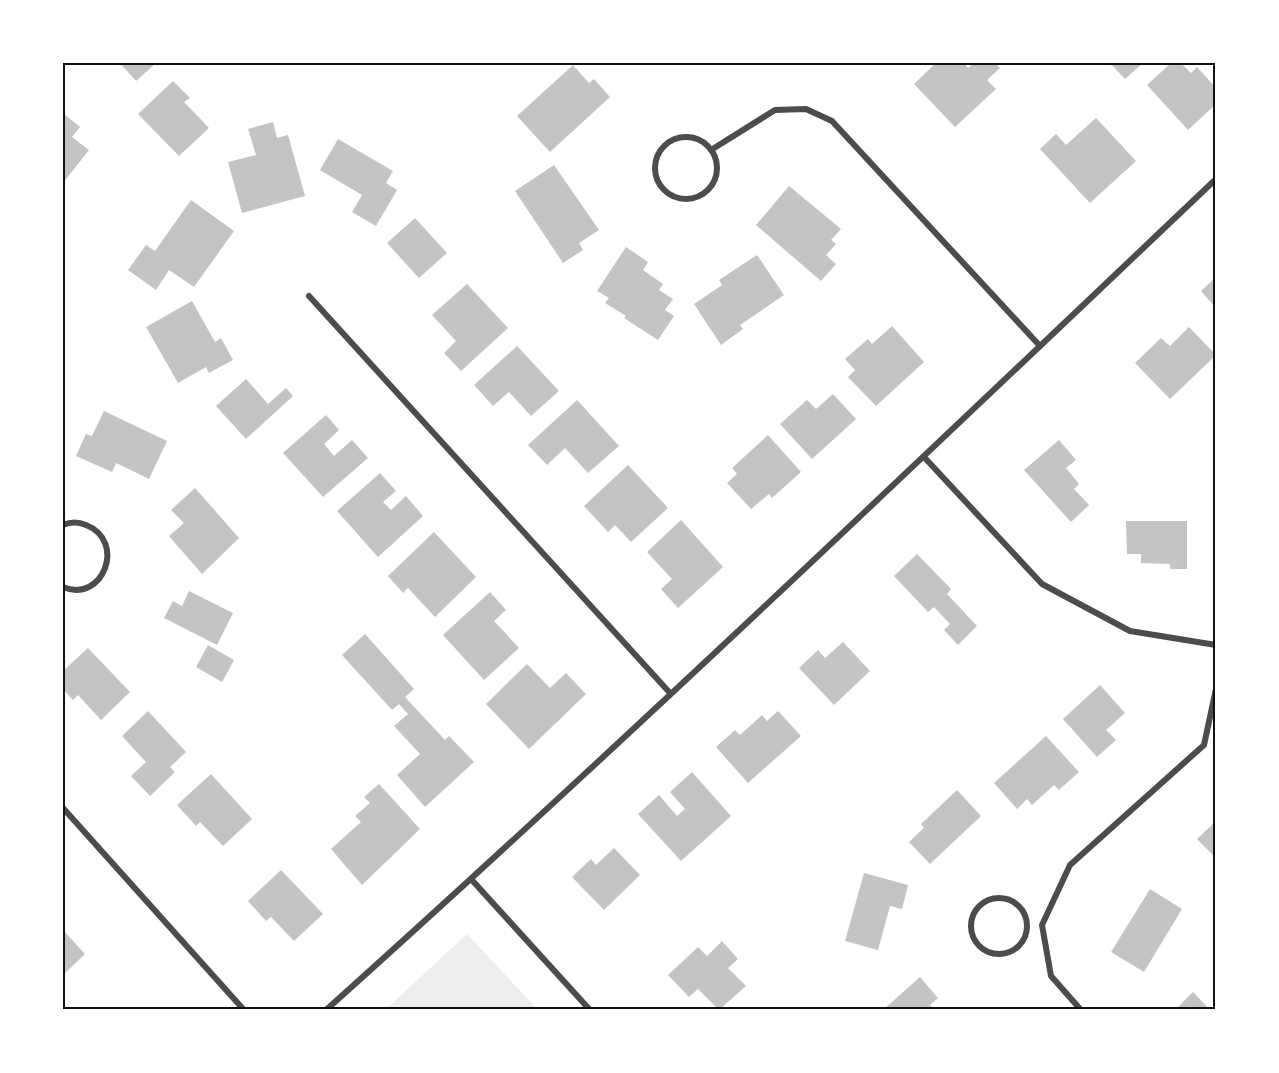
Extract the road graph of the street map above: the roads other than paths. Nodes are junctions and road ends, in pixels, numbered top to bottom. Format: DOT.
graph roads {
  1 [pos="711,150"];
  2 [pos="1216,179"];
  3 [pos="309,296"];
  4 [pos="1040,346"];
  5 [pos="924,457"];
  6 [pos="63,525"];
  7 [pos="63,587"];
  8 [pos="1216,645"];
  9 [pos="1216,689"];
  10 [pos="670,693"];
  11 [pos="63,808"];
  12 [pos="471,879"];
  13 [pos="1027,925"];
  14 [pos="1042,925"];
  15 [pos="244,1010"];
  16 [pos="326,1010"];
  17 [pos="591,1010"];
  18 [pos="1081,1010"];
  1 -- 1 [label="street"];
  1 -- 4 [label="street"];
  2 -- 4 [label="street"];
  3 -- 10 [label="street"];
  4 -- 5 [label="street"];
  5 -- 8 [label="street"];
  5 -- 10 [label="street"];
  6 -- 7 [label="street"];
  9 -- 14 [label="street"];
  10 -- 12 [label="street"];
  11 -- 15 [label="street"];
  12 -- 16 [label="street"];
  12 -- 17 [label="street"];
  13 -- 13 [label="street"];
  13 -- 14 [label="street"];
  14 -- 18 [label="street"];
}
